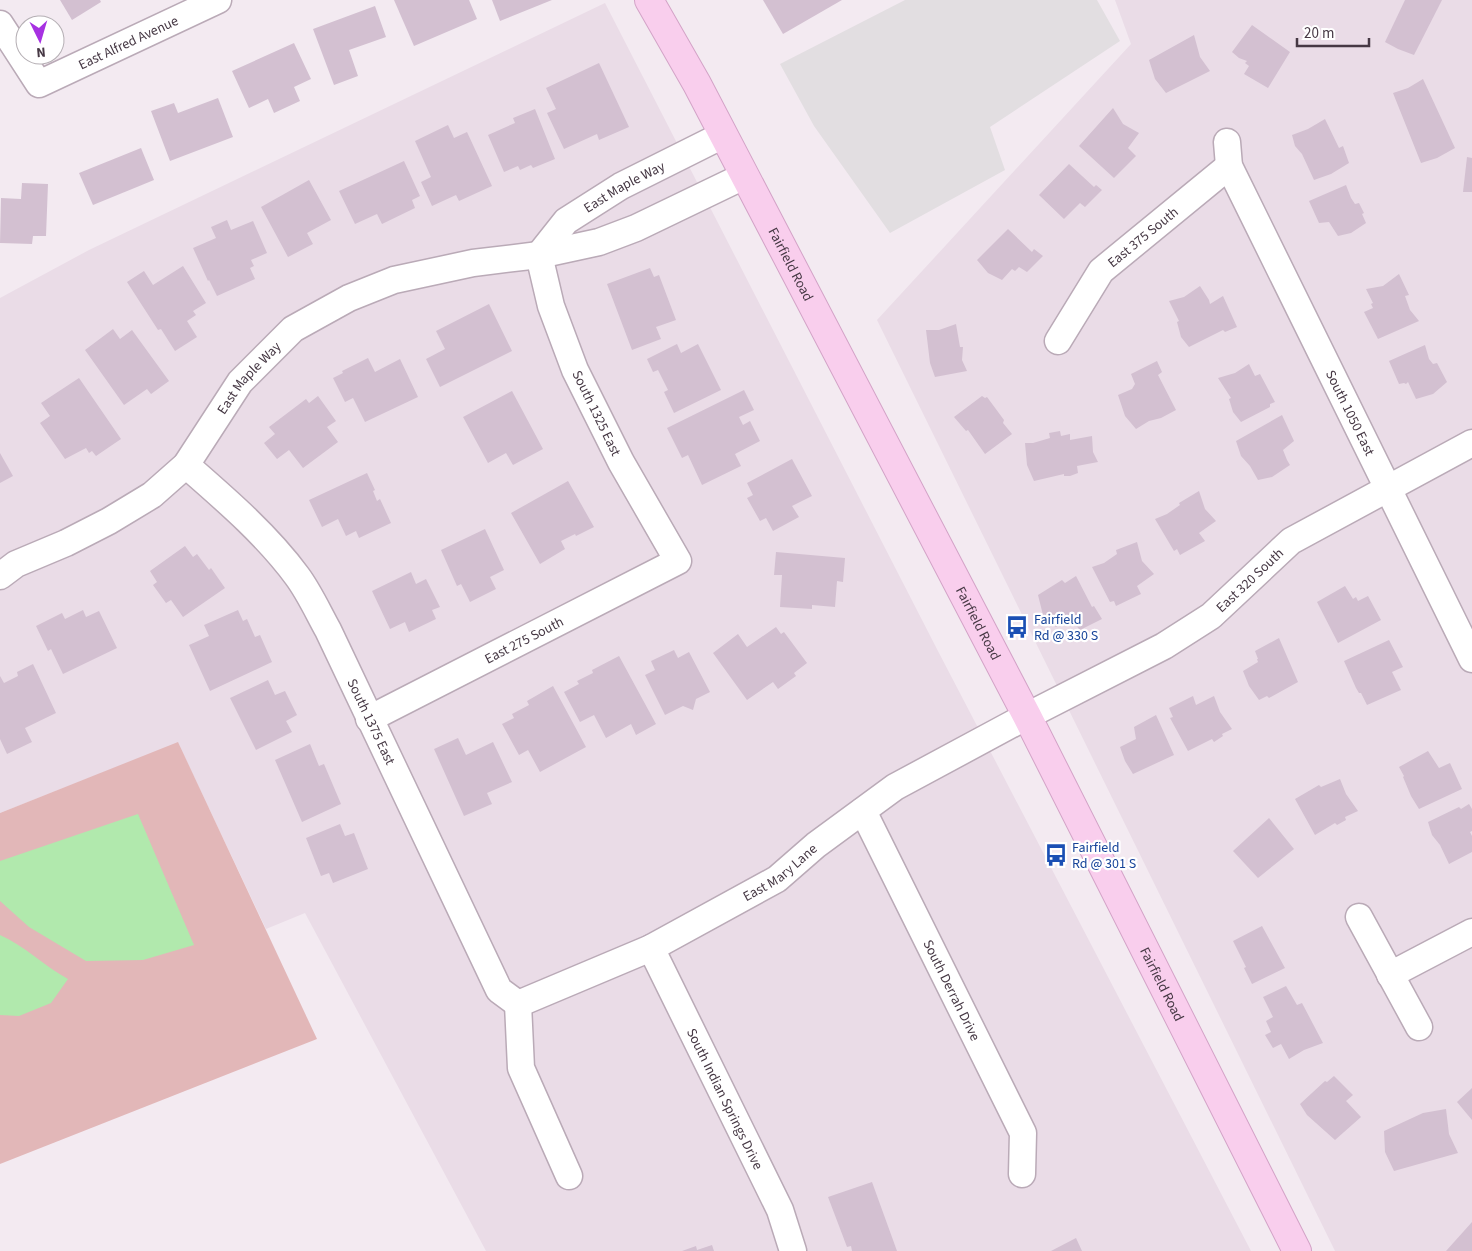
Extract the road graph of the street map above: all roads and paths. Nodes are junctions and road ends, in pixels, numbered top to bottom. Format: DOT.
graph roads {
  1 [pos="218,0"];
  2 [pos="648,0"];
  3 [pos="0,24"];
  4 [pos="723,135"];
  5 [pos="1228,154"];
  6 [pos="744,176"];
  7 [pos="539,255"];
  8 [pos="1058,341"];
  9 [pos="1472,443"];
  10 [pos="186,466"];
  11 [pos="1388,488"];
  12 [pos="678,561"];
  13 [pos="0,576"];
  14 [pos="1472,658"];
  15 [pos="1027,716"];
  16 [pos="369,718"];
  17 [pos="863,811"];
  18 [pos="1359,917"];
  19 [pos="1472,932"];
  20 [pos="651,948"];
  21 [pos="1390,975"];
  22 [pos="518,1004"];
  23 [pos="1419,1027"];
  24 [pos="1022,1174"];
  25 [pos="569,1176"];
  26 [pos="793,1251"];
  27 [pos="1297,1251"];
  1 -- 3 [label="street, East Alfred Avenue"];
  2 -- 4 [label="street, Fairfield Road"];
  4 -- 6 [label="street, Fairfield Road"];
  4 -- 7 [label="street, East Maple Way"];
  5 -- 8 [label="street, East 375 South"];
  5 -- 11 [label="street, South 1050 East"];
  6 -- 7 [label="street, East Maple Way"];
  6 -- 15 [label="street, Fairfield Road"];
  7 -- 10 [label="street, East Maple Way"];
  7 -- 12 [label="street, South 1325 East"];
  9 -- 11 [label="street, East 320 South"];
  10 -- 13 [label="street, East Maple Way"];
  10 -- 16 [label="street, South 1375 East"];
  11 -- 14 [label="street, South 1050 East"];
  11 -- 15 [label="street, East 320 South"];
  12 -- 16 [label="street, East 275 South"];
  15 -- 17 [label="street, East Mary Lane"];
  15 -- 27 [label="street, Fairfield Road"];
  16 -- 22 [label="street, South 1375 East"];
  17 -- 20 [label="street, East Mary Lane"];
  17 -- 24 [label="street, South Derrah Drive"];
  18 -- 21 [label="street"];
  19 -- 21 [label="street"];
  20 -- 22 [label="street, East Mary Lane"];
  20 -- 26 [label="street, South Indian Springs Drive"];
  21 -- 23 [label="street"];
  22 -- 25 [label="street"];
}
